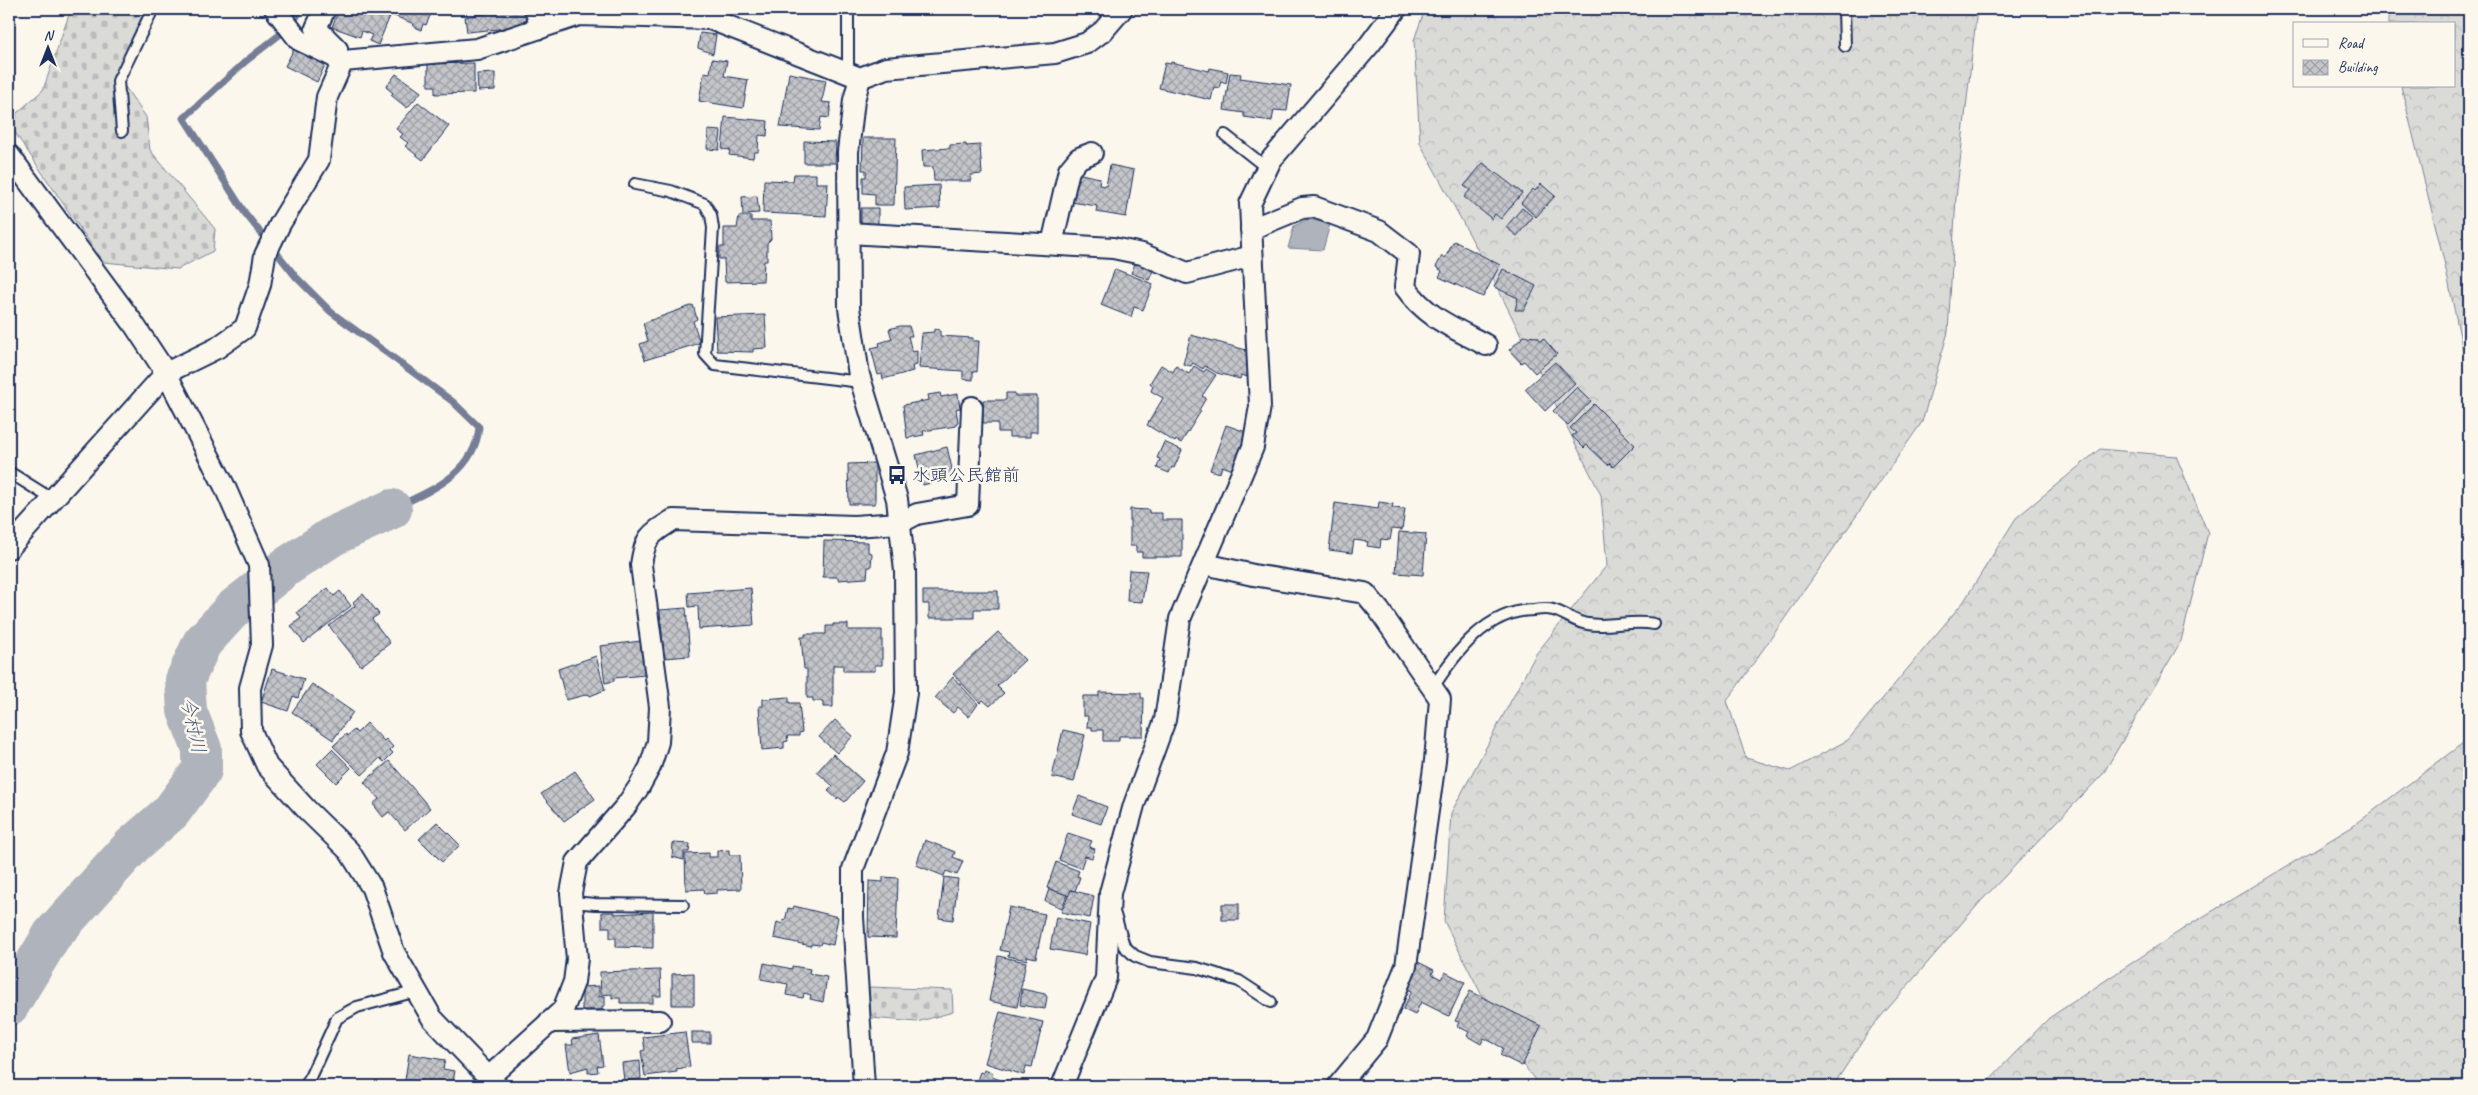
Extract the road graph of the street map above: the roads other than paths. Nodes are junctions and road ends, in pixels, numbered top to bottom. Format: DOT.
graph roads {
  1 [pos="153,9"];
  2 [pos="325,9"];
  3 [pos="535,9"];
  4 [pos="848,9"];
  5 [pos="1122,9"];
  6 [pos="1396,9"];
  7 [pos="1844,9"];
  8 [pos="281,14"];
  9 [pos="541,28"];
  10 [pos="1845,46"];
  11 [pos="338,59"];
  12 [pos="854,76"];
  13 [pos="122,131"];
  14 [pos="1225,135"];
  15 [pos="1092,153"];
  16 [pos="9,154"];
  17 [pos="1267,168"];
  18 [pos="634,184"];
  19 [pos="1251,229"];
  20 [pos="848,233"];
  21 [pos="1052,244"];
  22 [pos="1252,256"];
  23 [pos="1486,345"];
  24 [pos="166,373"];
  25 [pos="861,382"];
  26 [pos="972,407"];
  27 [pos="9,472"];
  28 [pos="52,499"];
  29 [pos="900,523"];
  30 [pos="9,548"];
  31 [pos="1205,564"];
  32 [pos="1654,624"];
  33 [pos="1432,689"];
  34 [pos="1110,897"];
  35 [pos="572,902"];
  36 [pos="683,905"];
  37 [pos="417,991"];
  38 [pos="1271,1002"];
  39 [pos="660,1020"];
  40 [pos="549,1022"];
  41 [pos="493,1082"];
  42 [pos="306,1086"];
  43 [pos="864,1086"];
  44 [pos="1062,1086"];
  45 [pos="1338,1086"];
  1 -- 13 [label="lane"];
  2 -- 11 [label="street"];
  3 -- 9 [label="street"];
  4 -- 12 [label="lane"];
  5 -- 12 [label="street"];
  6 -- 17 [label="street"];
  7 -- 10 [label="lane"];
  8 -- 11 [label="street"];
  9 -- 11 [label="street"];
  9 -- 12 [label="street"];
  11 -- 24 [label="street"];
  12 -- 20 [label="street"];
  14 -- 17 [label="lane"];
  15 -- 21 [label="street"];
  16 -- 24 [label="street"];
  17 -- 19 [label="street"];
  18 -- 25 [label="lane"];
  19 -- 22 [label="street"];
  19 -- 23 [label="street"];
  20 -- 21 [label="street"];
  20 -- 25 [label="street"];
  21 -- 22 [label="street"];
  22 -- 31 [label="street"];
  24 -- 28 [label="street"];
  24 -- 37 [label="street"];
  25 -- 29 [label="street"];
  26 -- 29 [label="street"];
  27 -- 28 [label="lane"];
  28 -- 30 [label="street"];
  29 -- 35 [label="street"];
  29 -- 43 [label="street"];
  31 -- 33 [label="street"];
  31 -- 34 [label="street"];
  32 -- 33 [label="lane"];
  33 -- 45 [label="street"];
  34 -- 38 [label="lane"];
  34 -- 44 [label="street"];
  35 -- 36 [label="lane"];
  35 -- 40 [label="street"];
  37 -- 41 [label="street"];
  37 -- 42 [label="lane"];
  39 -- 40 [label="street"];
  40 -- 41 [label="street"];
}
